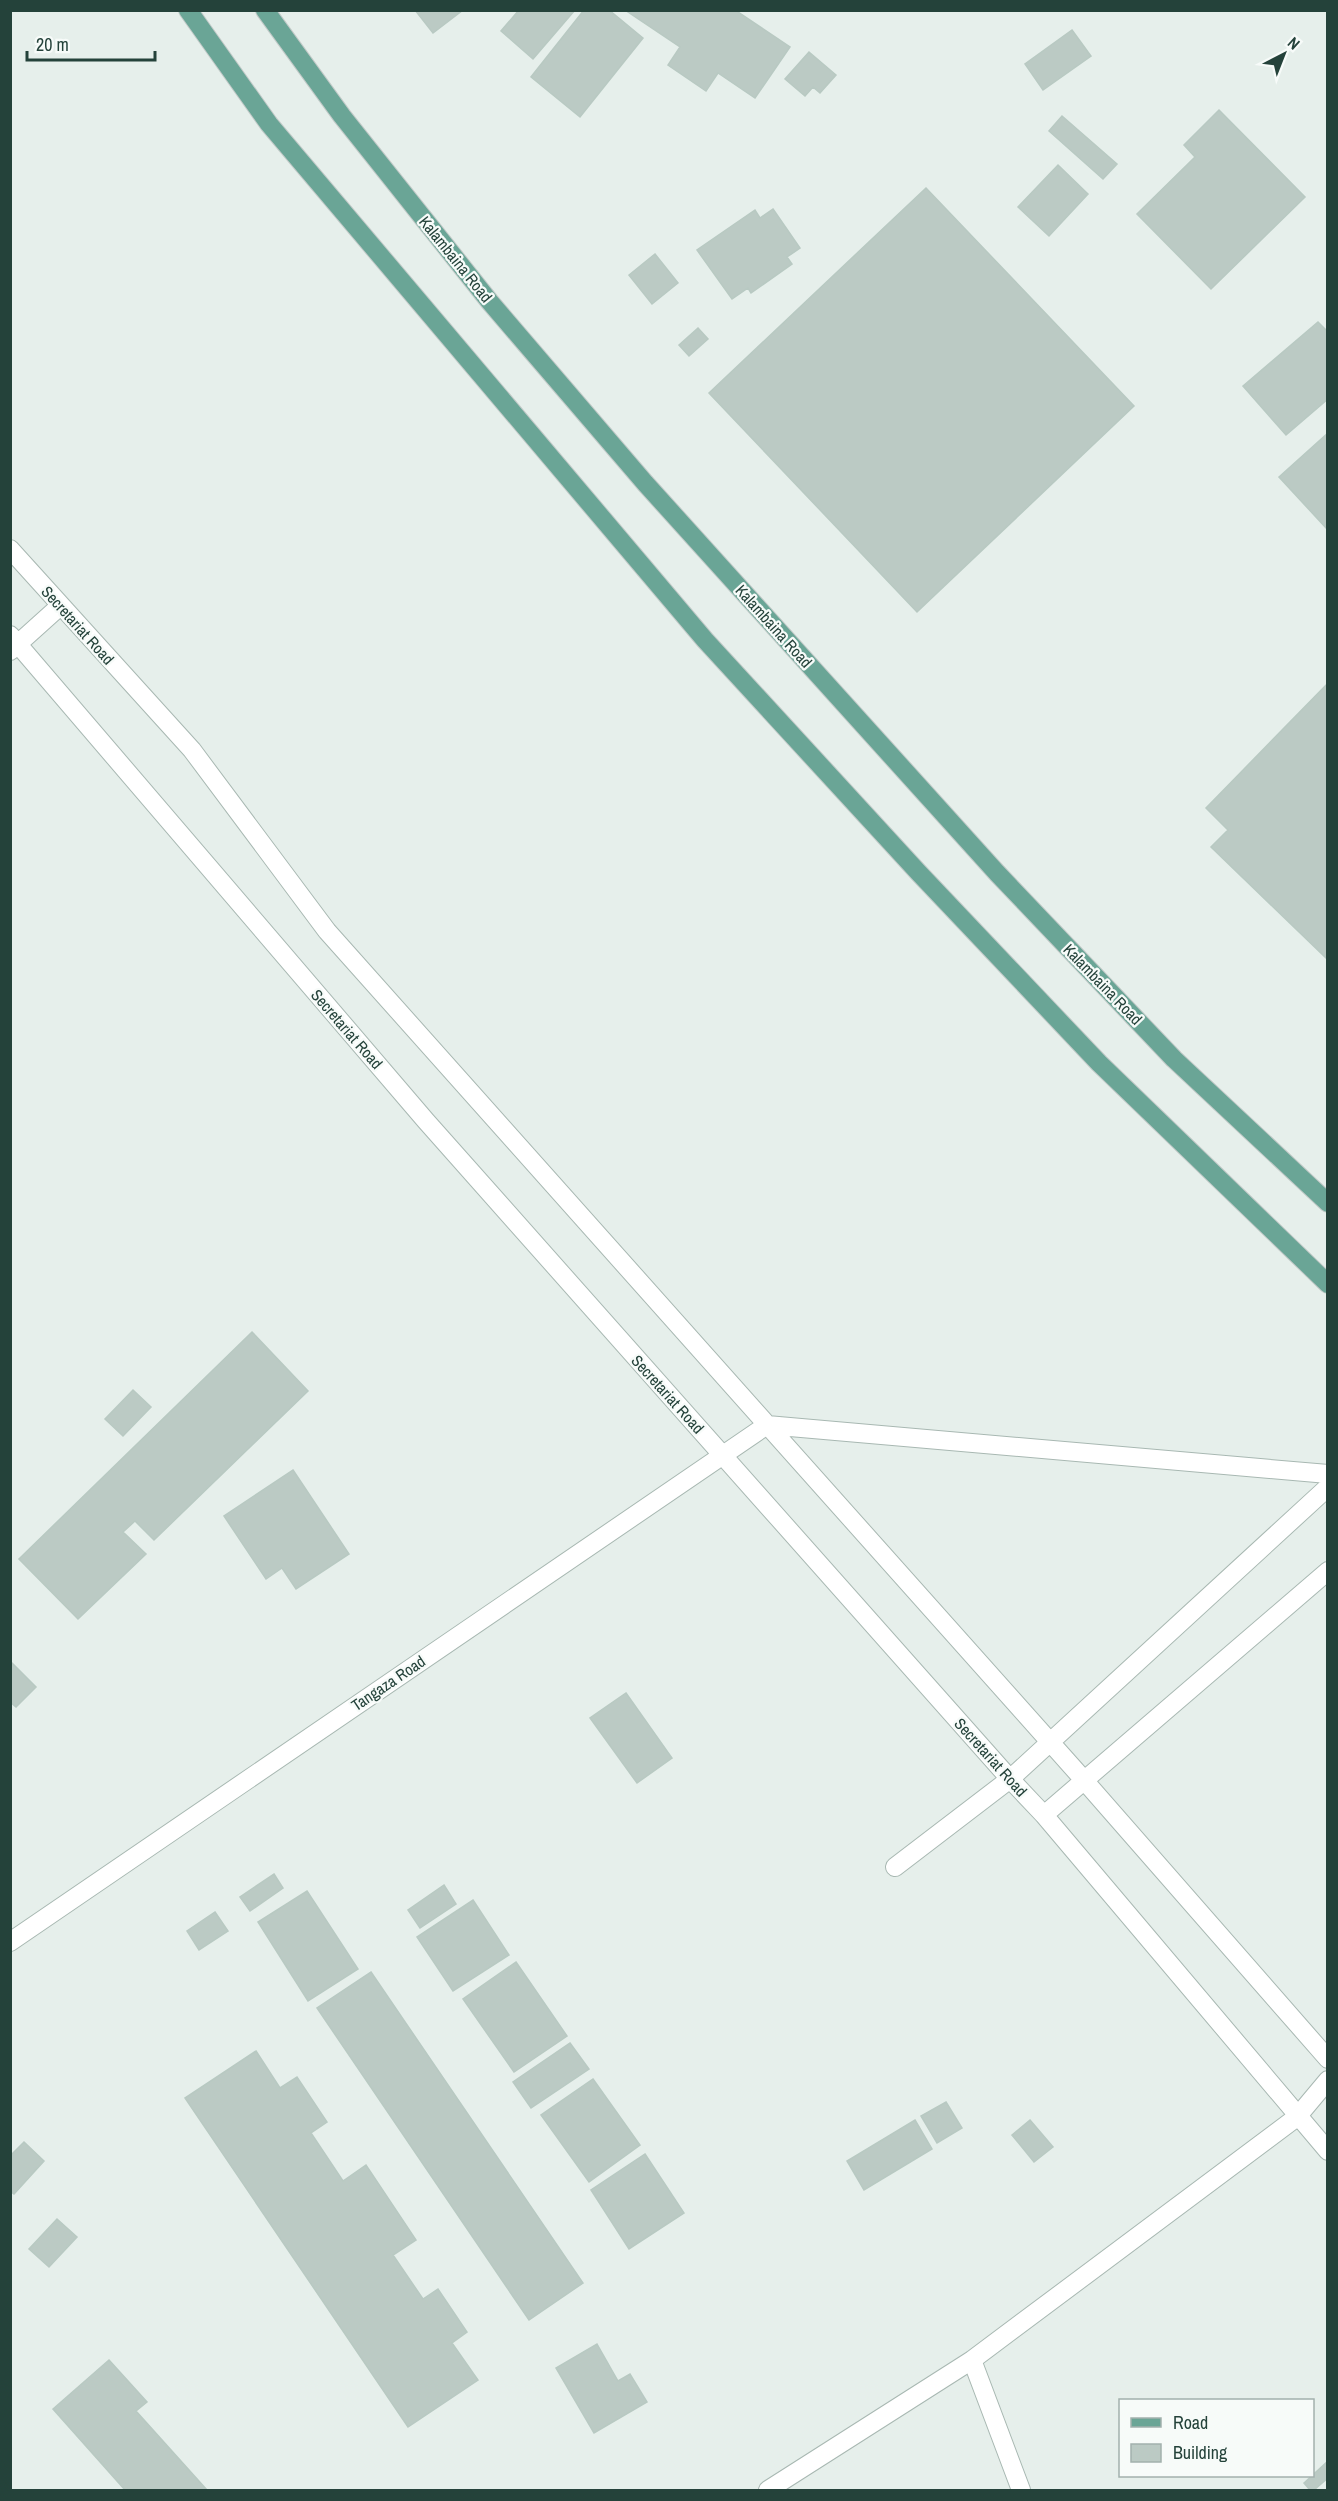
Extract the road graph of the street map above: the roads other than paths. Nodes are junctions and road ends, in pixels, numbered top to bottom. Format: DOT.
graph roads {
  1 [pos="188,10"];
  2 [pos="264,10"];
  3 [pos="10,549"];
  4 [pos="60,606"];
  5 [pos="13,643"];
  6 [pos="1328,1203"];
  7 [pos="1328,1284"];
  8 [pos="767,1425"];
  9 [pos="722,1455"];
  10 [pos="1328,1474"];
  11 [pos="1328,1487"];
  12 [pos="1328,1571"];
  13 [pos="1049,1741"];
  14 [pos="1010,1779"];
  15 [pos="1083,1779"];
  16 [pos="1044,1815"];
  17 [pos="895,1867"];
  18 [pos="10,1942"];
  19 [pos="1328,2059"];
  20 [pos="1328,2080"];
  21 [pos="1297,2117"];
  22 [pos="1328,2151"];
  23 [pos="972,2360"];
  24 [pos="768,2490"];
  25 [pos="1021,2490"];
  1 -- 7 [label="main road"];
  2 -- 6 [label="main road, Kalambaina Road"];
  3 -- 4 [label="street, Secretariat Road"];
  4 -- 5 [label="street"];
  4 -- 8 [label="street, Secretariat Road"];
  5 -- 9 [label="street, Secretariat Road"];
  8 -- 9 [label="street, Tangaza Road"];
  8 -- 10 [label="street"];
  8 -- 13 [label="street, Secretariat Road"];
  9 -- 14 [label="street, Secretariat Road"];
  9 -- 18 [label="street, Tangaza Road"];
  11 -- 13 [label="street"];
  12 -- 15 [label="street"];
  13 -- 14 [label="street"];
  13 -- 15 [label="street, Secretariat Road"];
  14 -- 16 [label="street, Secretariat Road"];
  14 -- 17 [label="street"];
  15 -- 16 [label="street"];
  15 -- 19 [label="street, Secretariat Road"];
  16 -- 21 [label="street, Secretariat Road"];
  20 -- 21 [label="street"];
  21 -- 22 [label="street, Secretariat Road"];
  21 -- 23 [label="street"];
  23 -- 24 [label="street"];
  23 -- 25 [label="street"];
}
